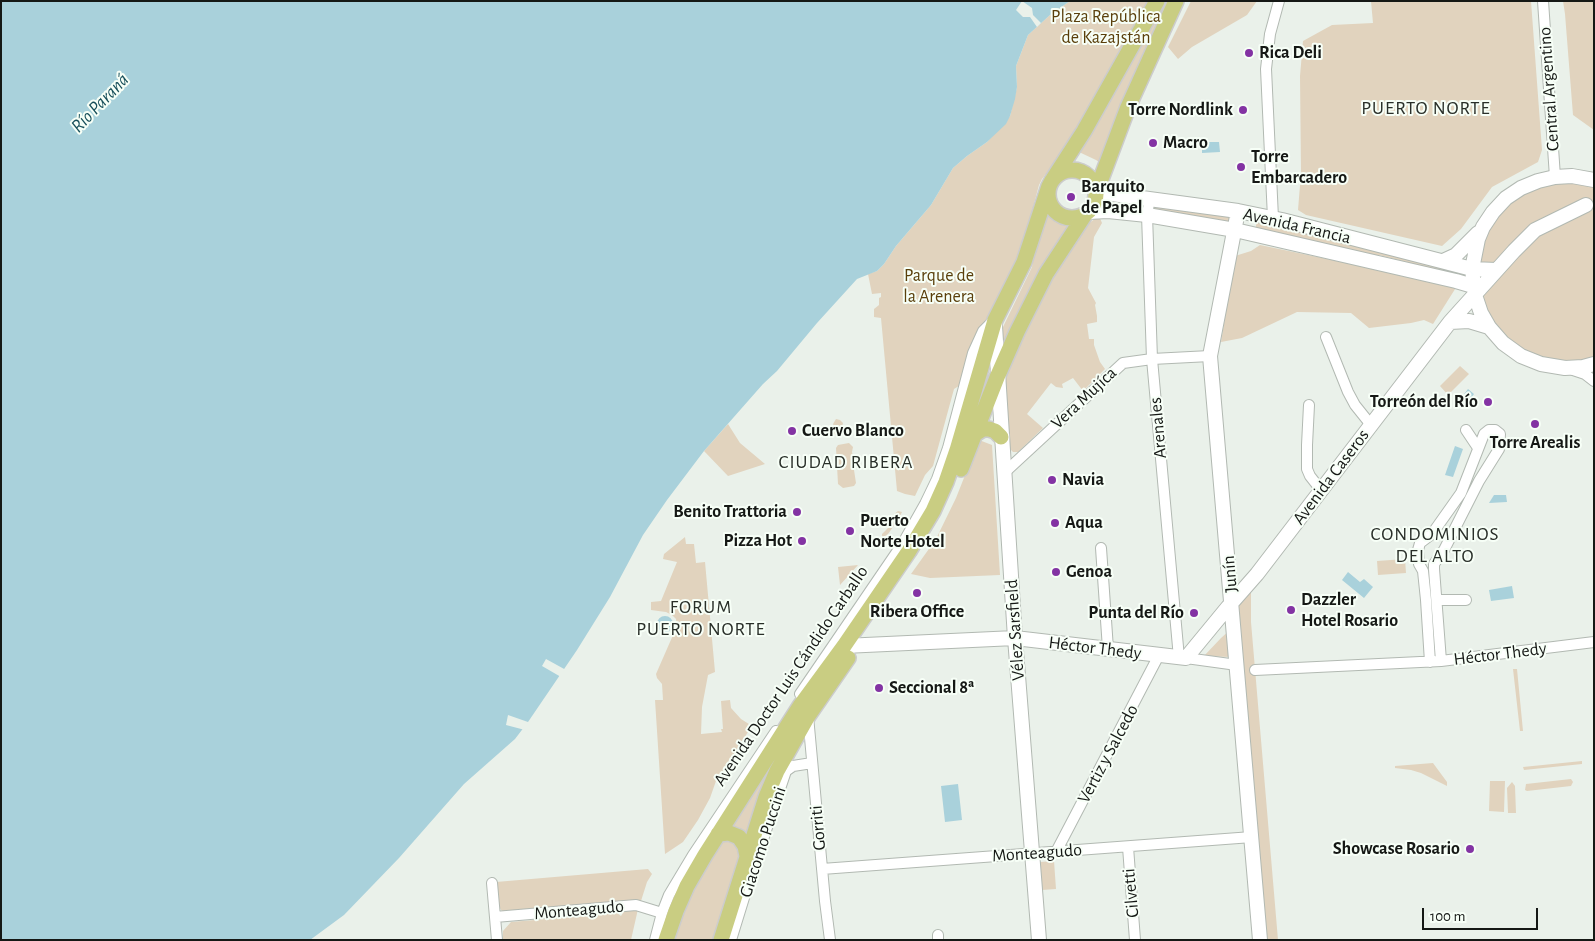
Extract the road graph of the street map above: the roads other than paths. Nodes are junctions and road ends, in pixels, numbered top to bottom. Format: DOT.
graph roads {
  1 [pos="1157,1"];
  2 [pos="1176,1"];
  3 [pos="1279,1"];
  4 [pos="1543,1"];
  5 [pos="1556,177"];
  6 [pos="1594,180"];
  7 [pos="1051,183"];
  8 [pos="1096,189"];
  9 [pos="1150,198"];
  10 [pos="1586,205"];
  11 [pos="1238,211"];
  12 [pos="1087,212"];
  13 [pos="1146,215"];
  14 [pos="1268,217"];
  15 [pos="1483,227"];
  16 [pos="1235,230"];
  17 [pos="1259,235"];
  18 [pos="1443,261"];
  19 [pos="1472,269"];
  20 [pos="1496,270"];
  21 [pos="1474,291"];
  22 [pos="995,320"];
  23 [pos="1450,322"];
  24 [pos="1489,326"];
  25 [pos="1326,337"];
  26 [pos="1210,356"];
  27 [pos="1152,359"];
  28 [pos="1594,364"];
  29 [pos="1565,368"];
  30 [pos="998,375"];
  31 [pos="1594,381"];
  32 [pos="1309,405"];
  33 [pos="1371,425"];
  34 [pos="1466,430"];
  35 [pos="975,434"];
  36 [pos="1001,437"];
  37 [pos="1478,448"];
  38 [pos="1004,473"];
  39 [pos="1321,490"];
  40 [pos="1101,548"];
  41 [pos="1434,569"];
  42 [pos="1423,571"];
  43 [pos="1437,600"];
  44 [pos="1466,600"];
  45 [pos="1230,605"];
  46 [pos="1015,638"];
  47 [pos="1594,642"];
  48 [pos="844,646"];
  49 [pos="1108,649"];
  50 [pos="1159,655"];
  51 [pos="1182,658"];
  52 [pos="1441,661"];
  53 [pos="1430,662"];
  54 [pos="1237,665"];
  55 [pos="1256,670"];
  56 [pos="808,716"];
  57 [pos="812,763"];
  58 [pos="718,834"];
  59 [pos="1252,837"];
  60 [pos="1128,847"];
  61 [pos="1056,852"];
  62 [pos="1032,854"];
  63 [pos="699,855"];
  64 [pos="747,856"];
  65 [pos="822,869"];
  66 [pos="492,883"];
  67 [pos="494,917"];
  68 [pos="661,918"];
  69 [pos="663,938"];
  70 [pos="496,940"];
  71 [pos="721,940"];
  72 [pos="731,940"];
  73 [pos="830,940"];
  74 [pos="1039,940"];
  75 [pos="1135,940"];
  76 [pos="1260,940"];
  1 -- 7 [label="main road, Avenida Doctor Luis Cándido Carballo"];
  2 -- 8 [label="main road"];
  3 -- 14 [label="street"];
  4 -- 5 [label="street, Central Argentino"];
  5 -- 6 [label="main road"];
  5 -- 15 [label="main road"];
  7 -- 8 [label="main road"];
  7 -- 12 [label="main road"];
  7 -- 22 [label="main road, Avenida Doctor Luis Cándido Carballo"];
  8 -- 9 [label="main road, Avenida Francia"];
  8 -- 12 [label="main road"];
  9 -- 11 [label="main road, Avenida Francia"];
  9 -- 13 [label="street, Arenales"];
  10 -- 20 [label="main road, Avenida Caseros"];
  11 -- 14 [label="main road, Avenida Francia"];
  11 -- 16 [label="main road, Junín"];
  12 -- 13 [label="main road, Avenida Francia"];
  12 -- 30 [label="main road, Avenida Doctor Luis Cándido Carballo"];
  13 -- 16 [label="main road, Avenida Francia"];
  13 -- 27 [label="street, Arenales"];
  14 -- 17 [label="main road"];
  14 -- 18 [label="main road, Avenida Francia"];
  15 -- 18 [label="main road"];
  15 -- 19 [label="main road"];
  16 -- 17 [label="main road, Avenida Francia"];
  16 -- 26 [label="main road, Junín"];
  17 -- 21 [label="main road, Avenida Francia"];
  18 -- 19 [label="main road, Avenida Francia"];
  19 -- 20 [label="main road, Avenida Francia"];
  19 -- 21 [label="main road"];
  20 -- 21 [label="main road, Avenida Caseros"];
  21 -- 23 [label="main road, Avenida Caseros"];
  21 -- 24 [label="main road"];
  22 -- 30 [label="main road, Vélez Sarsfield"];
  22 -- 48 [label="main road, Avenida Doctor Luis Cándido Carballo"];
  23 -- 24 [label="main road"];
  23 -- 33 [label="main road, Avenida Caseros"];
  24 -- 29 [label="main road"];
  25 -- 33 [label="street"];
  26 -- 27 [label="street, Vera Mujíca"];
  26 -- 45 [label="main road, Junín"];
  27 -- 38 [label="street, Vera Mujíca"];
  27 -- 51 [label="street, Arenales"];
  28 -- 29 [label="main road"];
  29 -- 31 [label="street"];
  30 -- 35 [label="main road, Avenida Doctor Luis Cándido Carballo"];
  30 -- 36 [label="main road, Vélez Sarsfield"];
  32 -- 39 [label="street"];
  33 -- 39 [label="main road, Avenida Caseros"];
  34 -- 37 [label="street"];
  35 -- 36 [label="main road"];
  35 -- 48 [label="main road, Avenida Doctor Luis Cándido Carballo"];
  36 -- 38 [label="main road, Vélez Sarsfield"];
  37 -- 41 [label="street"];
  37 -- 42 [label="street"];
  38 -- 46 [label="main road, Vélez Sarsfield"];
  39 -- 45 [label="main road, Avenida Caseros"];
  40 -- 49 [label="street"];
  41 -- 42 [label="street"];
  41 -- 43 [label="street"];
  42 -- 53 [label="street"];
  43 -- 44 [label="street"];
  43 -- 52 [label="street"];
  45 -- 51 [label="main road, Avenida Caseros"];
  45 -- 54 [label="main road, Junín"];
  46 -- 48 [label="main road, Héctor Thedy"];
  46 -- 49 [label="main road, Héctor Thedy"];
  46 -- 62 [label="main road, Vélez Sarsfield"];
  47 -- 52 [label="street, Héctor Thedy"];
  48 -- 56 [label="main road, Avenida Doctor Luis Cándido Carballo"];
  48 -- 58 [label="main road, Avenida Doctor Luis Cándido Carballo"];
  48 -- 63 [label="street, Avenida Doctor Luis Cándido Carballo"];
  49 -- 50 [label="main road, Héctor Thedy"];
  50 -- 51 [label="main road, Héctor Thedy"];
  50 -- 61 [label="street, Vertiz y Salcedo"];
  51 -- 54 [label="street, Héctor Thedy"];
  52 -- 53 [label="street, Héctor Thedy"];
  53 -- 55 [label="street, Héctor Thedy"];
  54 -- 59 [label="main road, Junín"];
  56 -- 57 [label="street, Gorriti"];
  56 -- 64 [label="main road, Avenida Doctor Luis Cándido Carballo"];
  57 -- 65 [label="street, Gorriti"];
  57 -- 72 [label="street, Giacomo Puccini"];
  58 -- 63 [label="main road, Avenida Doctor Luis Cándido Carballo"];
  58 -- 64 [label="main road"];
  59 -- 60 [label="street, Monteagudo"];
  59 -- 76 [label="main road, Junín"];
  60 -- 61 [label="street, Monteagudo"];
  60 -- 75 [label="street, Cilvetti"];
  61 -- 62 [label="street, Monteagudo"];
  62 -- 65 [label="street, Monteagudo"];
  62 -- 74 [label="main road, Vélez Sarsfield"];
  63 -- 68 [label="street, Avenida Doctor Luis Cándido Carballo"];
  63 -- 69 [label="main road, Avenida Doctor Luis Cándido Carballo"];
  64 -- 71 [label="main road, Avenida Doctor Luis Cándido Carballo"];
  65 -- 73 [label="street, Gorriti"];
  66 -- 67 [label="street"];
  67 -- 68 [label="street, Monteagudo"];
  67 -- 70 [label="street"];
  68 -- 69 [label="main road"];
}
